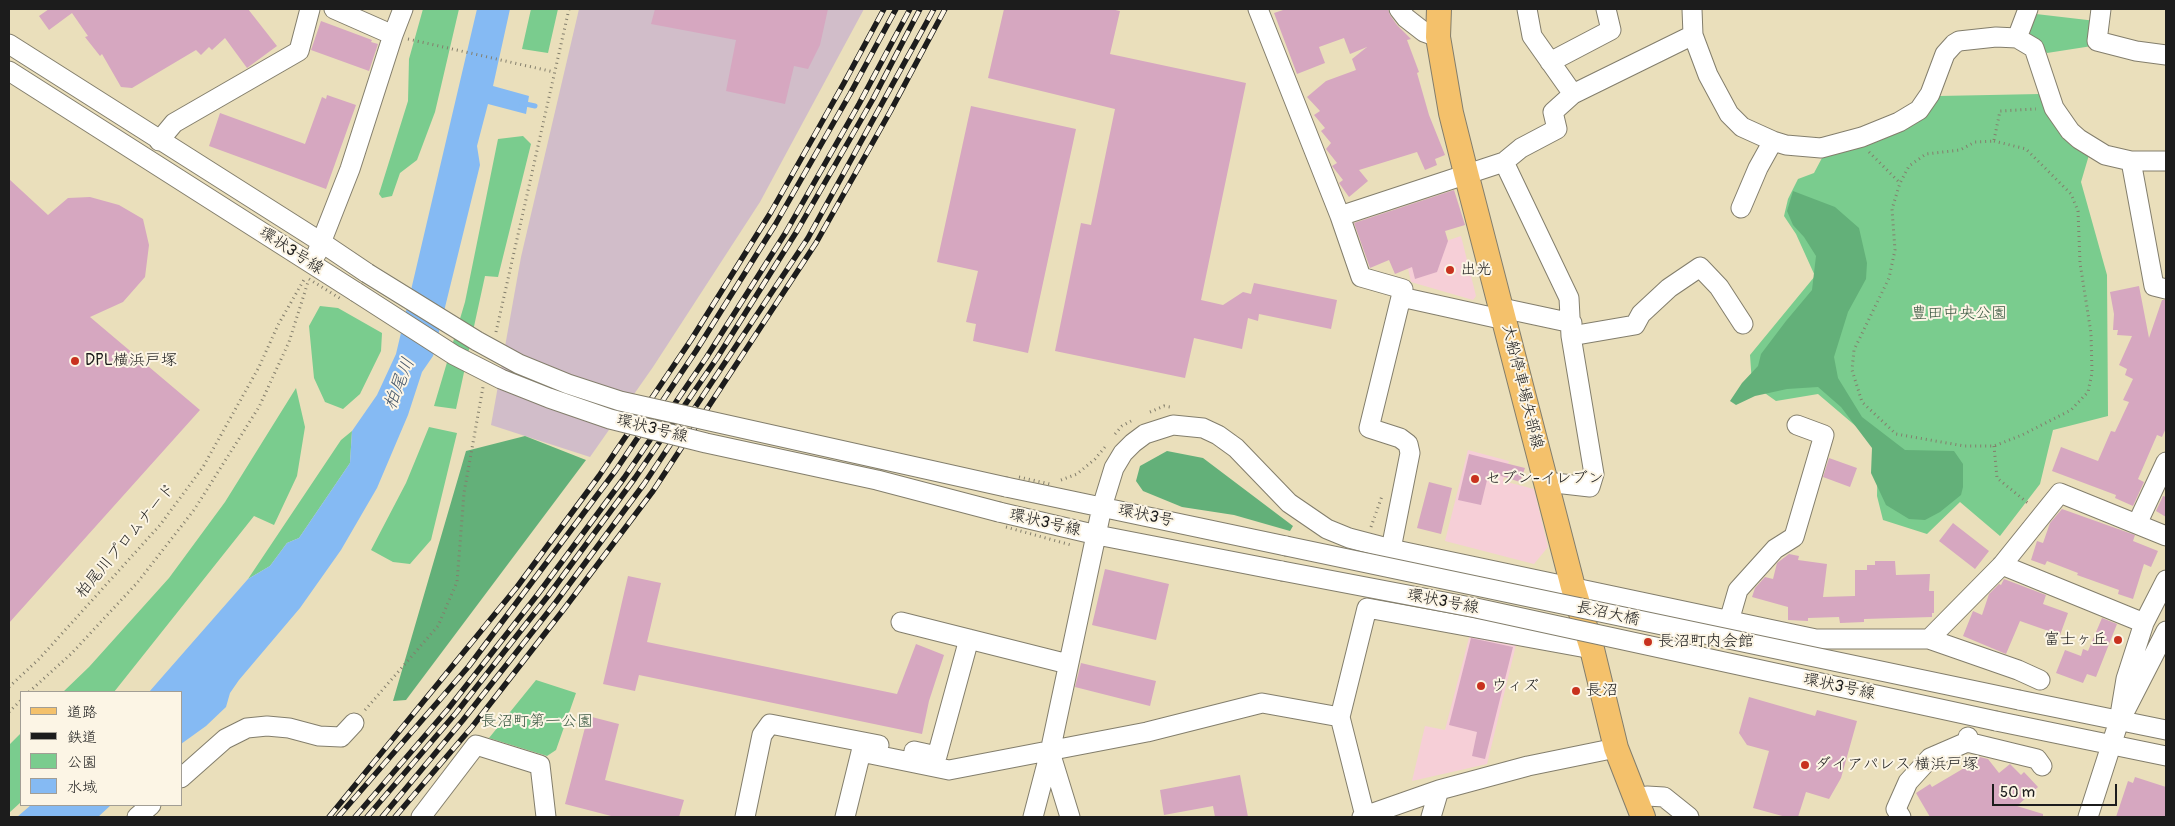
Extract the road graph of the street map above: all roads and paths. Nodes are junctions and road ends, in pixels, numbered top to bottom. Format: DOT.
graph roads {
  1 [pos="310,9"];
  2 [pos="334,9"];
  3 [pos="403,9"];
  4 [pos="569,9"];
  5 [pos="1258,9"];
  6 [pos="1399,9"];
  7 [pos="1439,9"];
  8 [pos="1527,9"];
  9 [pos="1606,9"];
  10 [pos="1692,9"];
  11 [pos="2028,9"];
  12 [pos="2101,9"];
  13 [pos="393,35"];
  14 [pos="1693,35"];
  15 [pos="1438,37"];
  16 [pos="2018,38"];
  17 [pos="415,41"];
  18 [pos="9,44"];
  19 [pos="2166,55"];
  20 [pos="1550,62"];
  21 [pos="9,71"];
  22 [pos="554,72"];
  23 [pos="1573,94"];
  24 [pos="2054,108"];
  25 [pos="1862,137"];
  26 [pos="1994,140"];
  27 [pos="159,141"];
  28 [pos="1772,141"];
  29 [pos="2131,161"];
  30 [pos="2166,161"];
  31 [pos="1504,162"];
  32 [pos="1466,173"];
  33 [pos="1900,183"];
  34 [pos="1742,208"];
  35 [pos="1340,216"];
  36 [pos="321,242"];
  37 [pos="313,265"];
  38 [pos="2166,289"];
  39 [pos="1401,297"];
  40 [pos="1503,314"];
  41 [pos="1743,324"];
  42 [pos="1572,330"];
  43 [pos="494,338"];
  44 [pos="486,377"];
  45 [pos="1173,407"];
  46 [pos="1147,414"];
  47 [pos="1138,418"];
  48 [pos="1797,425"];
  49 [pos="1111,439"];
  50 [pos="1106,446"];
  51 [pos="1994,446"];
  52 [pos="2166,462"];
  53 [pos="1546,482"];
  54 [pos="1050,484"];
  55 [pos="1006,487"];
  56 [pos="1102,507"];
  57 [pos="2042,514"];
  58 [pos="1364,524"];
  59 [pos="2137,524"];
  60 [pos="1372,527"];
  61 [pos="1097,535"];
  62 [pos="2166,536"];
  63 [pos="1286,546"];
  64 [pos="1391,549"];
  65 [pos="2002,564"];
  66 [pos="2166,580"];
  67 [pos="1573,587"];
  68 [pos="1729,621"];
  69 [pos="901,622"];
  70 [pos="2144,623"];
  71 [pos="2166,631"];
  72 [pos="970,639"];
  73 [pos="1929,640"];
  74 [pos="1592,649"];
  75 [pos="1068,664"];
  76 [pos="2040,680"];
  77 [pos="9,687"];
  78 [pos="30,691"];
  79 [pos="20,701"];
  80 [pos="9,712"];
  81 [pos="1340,717"];
  82 [pos="2119,721"];
  83 [pos="354,723"];
  84 [pos="2166,730"];
  85 [pos="2112,744"];
  86 [pos="1616,748"];
  87 [pos="1050,752"];
  88 [pos="2166,756"];
  89 [pos="2042,766"];
  90 [pos="182,777"];
  91 [pos="1439,790"];
  92 [pos="150,806"];
  93 [pos="1639,808"];
  94 [pos="137,817"];
  95 [pos="421,817"];
  96 [pos="546,817"];
  97 [pos="746,817"];
  98 [pos="845,817"];
  99 [pos="1033,817"];
  100 [pos="1070,817"];
  101 [pos="1364,817"];
  102 [pos="1431,817"];
  103 [pos="1689,817"];
  104 [pos="1901,817"];
  105 [pos="2088,817"];
  1 -- 27 [label="street"];
  2 -- 13 [label="street"];
  3 -- 13 [label="street"];
  4 -- 22 [label="path"];
  5 -- 35 [label="street"];
  6 -- 15 [label="street"];
  7 -- 15 [label="main road, 大船停車場矢部線"];
  8 -- 20 [label="street"];
  9 -- 20 [label="street"];
  10 -- 14 [label="street"];
  11 -- 16 [label="street"];
  12 -- 19 [label="street"];
  13 -- 36 [label="street"];
  14 -- 23 [label="street"];
  14 -- 28 [label="street"];
  15 -- 32 [label="main road, 大船停車場矢部線"];
  16 -- 24 [label="street"];
  16 -- 25 [label="street"];
  17 -- 22 [label="path"];
  18 -- 27 [label="street, 環状3号線"];
  20 -- 23 [label="street"];
  21 -- 37 [label="street, 環状3号線"];
  22 -- 43 [label="path"];
  23 -- 31 [label="street"];
  24 -- 26 [label="path"];
  24 -- 29 [label="street"];
  25 -- 28 [label="street"];
  25 -- 33 [label="path"];
  26 -- 33 [label="path"];
  26 -- 51 [label="path"];
  27 -- 36 [label="street, 環状3号線"];
  28 -- 34 [label="street"];
  29 -- 30 [label="street"];
  29 -- 38 [label="street"];
  31 -- 32 [label="street"];
  31 -- 42 [label="street"];
  32 -- 35 [label="street"];
  32 -- 40 [label="main road, 大船停車場矢部線"];
  33 -- 51 [label="path"];
  35 -- 39 [label="street"];
  36 -- 37 [label="street"];
  36 -- 55 [label="street, 環状3号線, bridge"];
  37 -- 61 [label="street, 環状3号線, bridge"];
  37 -- 77 [label="path, 柏尾川プロムナード"];
  37 -- 78 [label="path"];
  39 -- 40 [label="street"];
  39 -- 64 [label="street"];
  40 -- 42 [label="street"];
  40 -- 53 [label="main road, 大船停車場矢部線"];
  41 -- 42 [label="street"];
  42 -- 53 [label="street"];
  44 -- 83 [label="path"];
  45 -- 46 [label="path"];
  47 -- 49 [label="path"];
  48 -- 68 [label="street"];
  50 -- 54 [label="path"];
  51 -- 57 [label="path"];
  52 -- 59 [label="street"];
  53 -- 67 [label="main road, 大船停車場矢部線"];
  55 -- 56 [label="street, 環状3号"];
  56 -- 61 [label="street"];
  56 -- 63 [label="street, 環状3号"];
  56 -- 64 [label="street"];
  57 -- 59 [label="street"];
  57 -- 65 [label="street"];
  58 -- 60 [label="path"];
  59 -- 62 [label="street"];
  61 -- 75 [label="street"];
  61 -- 85 [label="street, 環状3号線, bridge"];
  63 -- 82 [label="street, 長沼大橋, bridge"];
  64 -- 67 [label="street"];
  65 -- 70 [label="street"];
  65 -- 73 [label="street"];
  66 -- 70 [label="street"];
  67 -- 68 [label="street"];
  67 -- 74 [label="main road, 大船停車場矢部線"];
  68 -- 73 [label="street"];
  69 -- 72 [label="street"];
  70 -- 82 [label="street"];
  71 -- 82 [label="street"];
  72 -- 75 [label="street"];
  72 -- 97 [label="street"];
  73 -- 76 [label="street"];
  74 -- 81 [label="street"];
  74 -- 86 [label="main road, 大船停車場矢部線"];
  75 -- 87 [label="street"];
  79 -- 80 [label="path"];
  81 -- 87 [label="street"];
  81 -- 101 [label="street"];
  82 -- 84 [label="street"];
  82 -- 85 [label="street"];
  83 -- 90 [label="street"];
  85 -- 88 [label="street, 環状3号線"];
  85 -- 105 [label="street"];
  86 -- 91 [label="street"];
  86 -- 93 [label="main road, 大船停車場矢部線"];
  87 -- 98 [label="street"];
  87 -- 99 [label="street"];
  87 -- 100 [label="street"];
  89 -- 104 [label="street"];
  91 -- 101 [label="street"];
  91 -- 102 [label="street"];
  92 -- 94 [label="street"];
  93 -- 103 [label="street"];
  95 -- 96 [label="street"];
}
